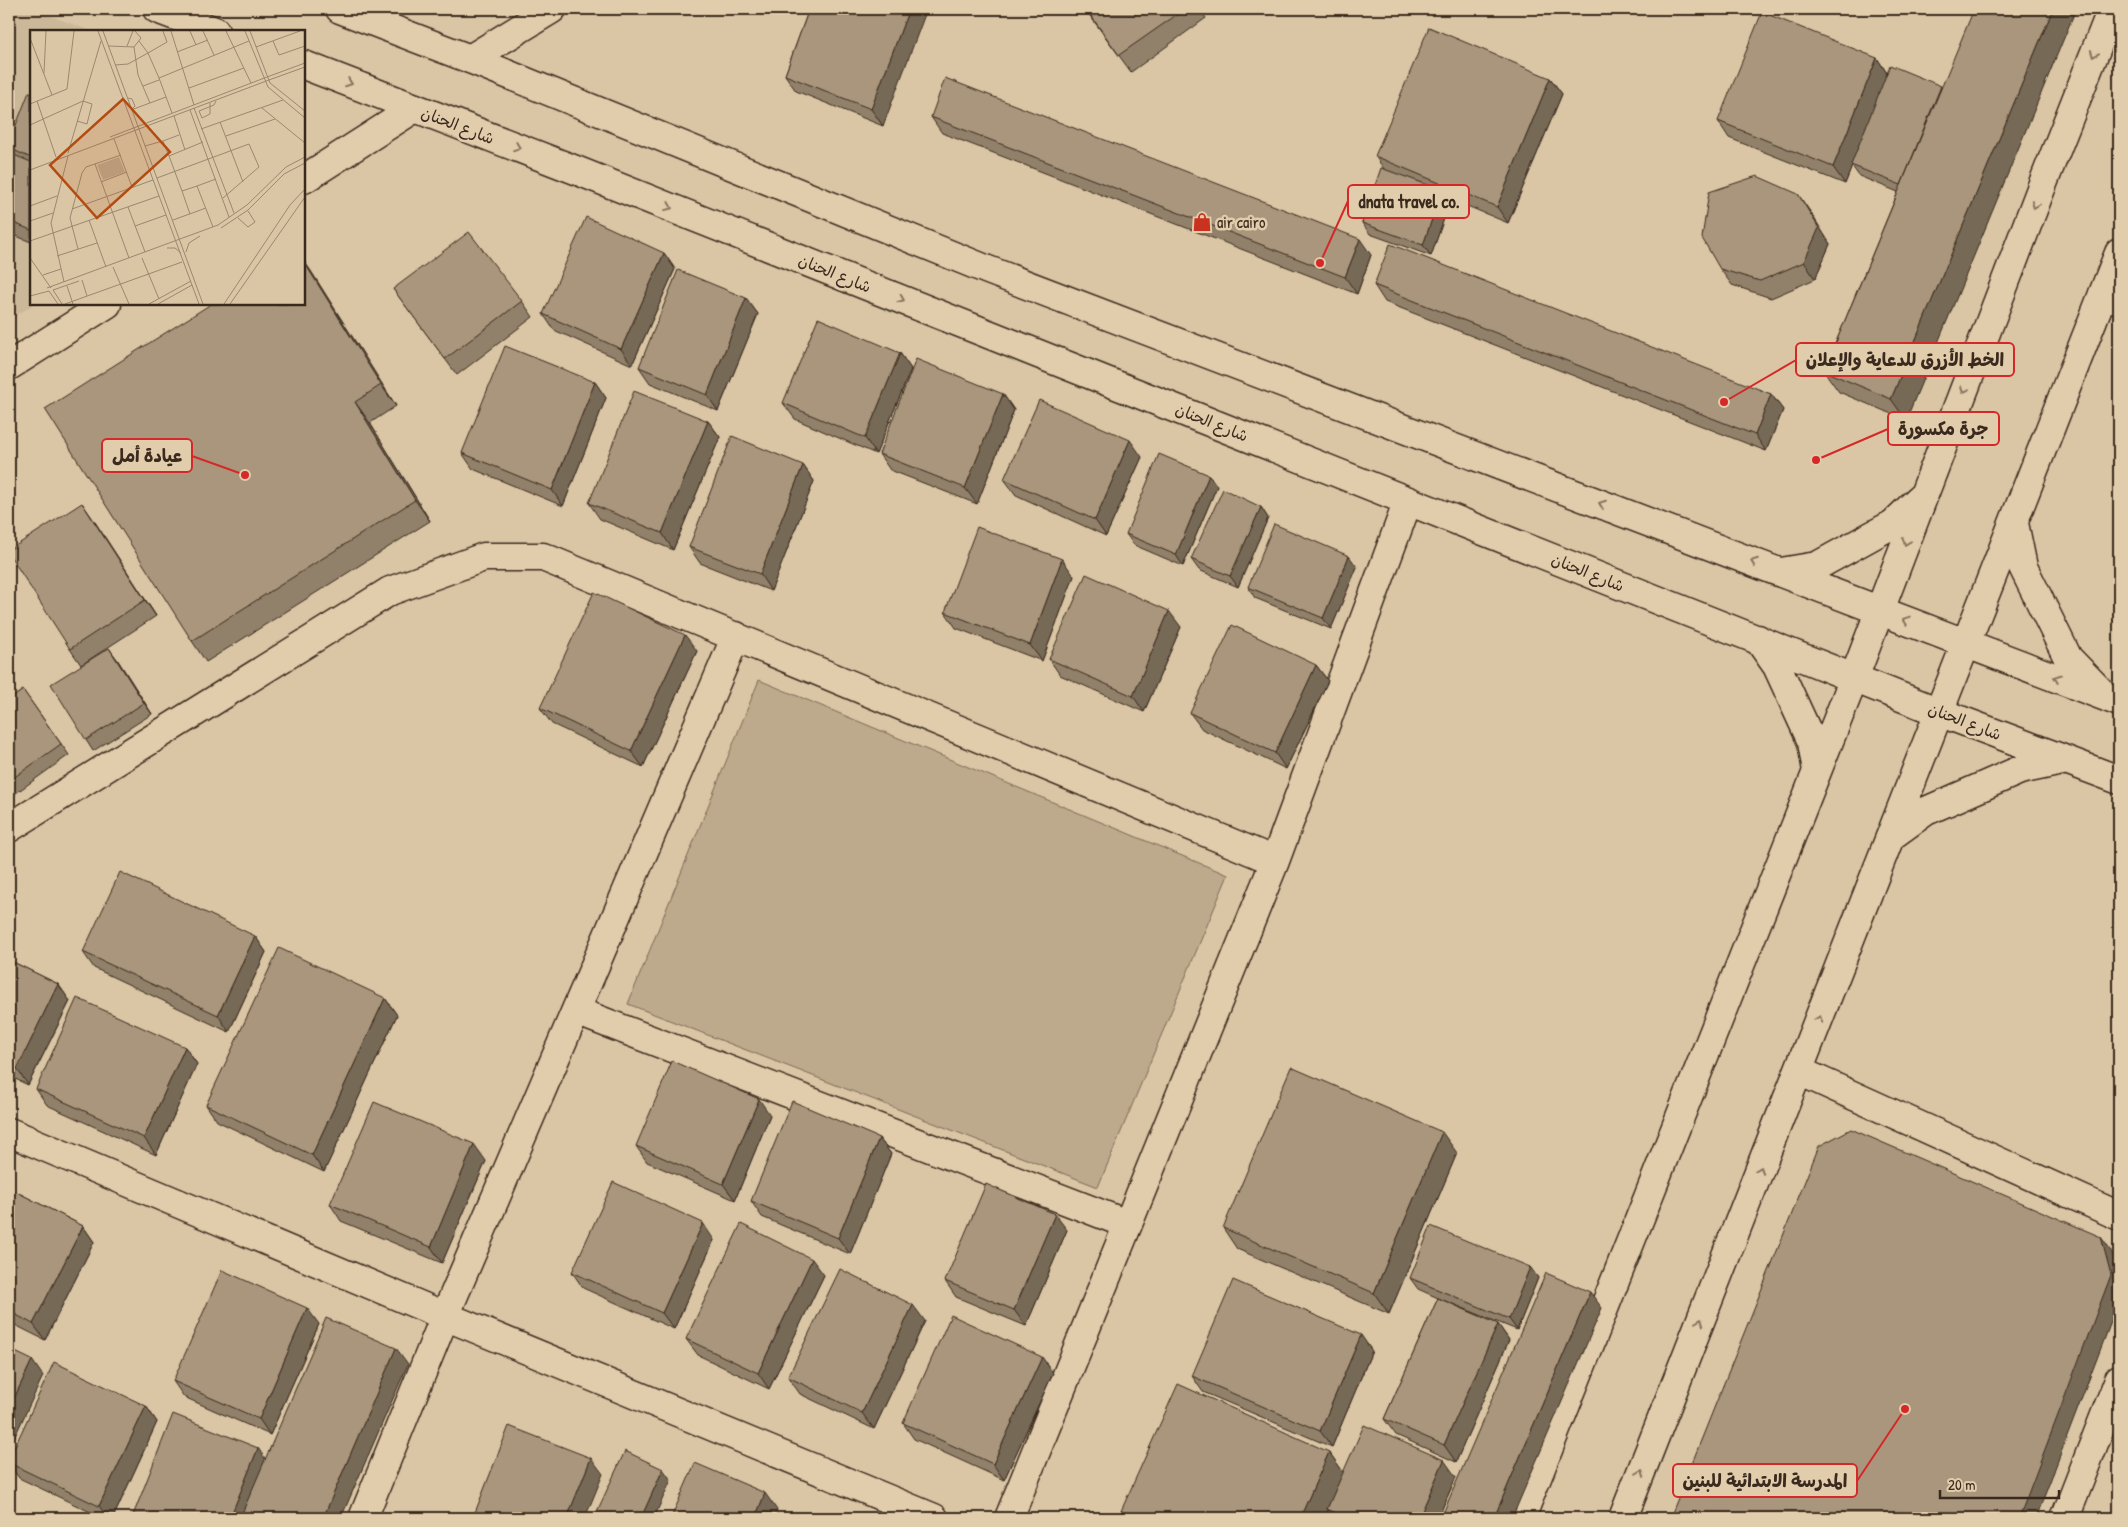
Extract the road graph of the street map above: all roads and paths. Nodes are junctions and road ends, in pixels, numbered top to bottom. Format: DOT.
graph roads {
  1 [pos="156,9"];
  2 [pos="340,9"];
  3 [pos="552,9"];
  4 [pos="2112,9"];
  5 [pos="212,30"];
  6 [pos="470,59"];
  7 [pos="305,65"];
  8 [pos="414,108"];
  9 [pos="305,178"];
  10 [pos="2119,254"];
  11 [pos="2114,295"];
  12 [pos="105,305"];
  13 [pos="9,366"];
  14 [pos="1925,493"];
  15 [pos="1408,501"];
  16 [pos="2014,523"];
  17 [pos="1780,572"];
  18 [pos="1880,610"];
  19 [pos="736,636"];
  20 [pos="1758,639"];
  21 [pos="1967,643"];
  22 [pos="1854,678"];
  23 [pos="2111,698"];
  24 [pos="1939,712"];
  25 [pos="2067,760"];
  26 [pos="1817,771"];
  27 [pos="2119,780"];
  28 [pos="9,828"];
  29 [pos="1890,837"];
  30 [pos="1275,861"];
  31 [pos="576,1011"];
  32 [pos="1799,1071"];
  33 [pos="9,1132"];
  34 [pos="2119,1216"];
  35 [pos="1127,1224"];
  36 [pos="445,1316"];
  37 [pos="2119,1379"];
  38 [pos="363,1518"];
  39 [pos="934,1518"];
  40 [pos="1008,1518"];
  41 [pos="1521,1518"];
  42 [pos="1623,1518"];
  43 [pos="2065,1518"];
  1 -- 5 [label="main road"];
  2 -- 6 [label="main road"];
  3 -- 6 [label="main road"];
  4 -- 14 [label="main road, one-way"];
  17 -- 6 [label="main road, one-way"];
  7 -- 8 [label="main road, شارع الحنان, one-way"];
  8 -- 9 [label="main road"];
  8 -- 15 [label="main road, شارع الحنان, one-way"];
  10 -- 11 [label="main road"];
  11 -- 16 [label="main road"];
  12 -- 13 [label="main road"];
  14 -- 17 [label="main road"];
  14 -- 18 [label="main road, one-way"];
  15 -- 20 [label="main road, شارع الحنان"];
  15 -- 30 [label="main road"];
  16 -- 21 [label="main road"];
  16 -- 23 [label="main road"];
  17 -- 18 [label="main road"];
  21 -- 18 [label="main road, one-way"];
  18 -- 22 [label="main road"];
  19 -- 28 [label="main road"];
  19 -- 30 [label="main road"];
  19 -- 31 [label="main road"];
  20 -- 22 [label="main road, شارع الحنان"];
  20 -- 26 [label="main road"];
  23 -- 21 [label="main road, one-way"];
  21 -- 24 [label="main road"];
  22 -- 24 [label="main road, شارع الحنان"];
  22 -- 26 [label="main road"];
  24 -- 25 [label="main road, شارع الحنان"];
  24 -- 29 [label="main road"];
  25 -- 27 [label="main road, شارع الحنان"];
  25 -- 29 [label="main road"];
  26 -- 41 [label="main road"];
  32 -- 29 [label="main road, one-way"];
  30 -- 35 [label="main road"];
  31 -- 35 [label="main road"];
  31 -- 36 [label="main road"];
  32 -- 34 [label="main road"];
  42 -- 32 [label="main road, one-way"];
  33 -- 36 [label="main road"];
  35 -- 40 [label="main road"];
  36 -- 38 [label="main road"];
  36 -- 39 [label="main road"];
  37 -- 43 [label="main road"];
}
